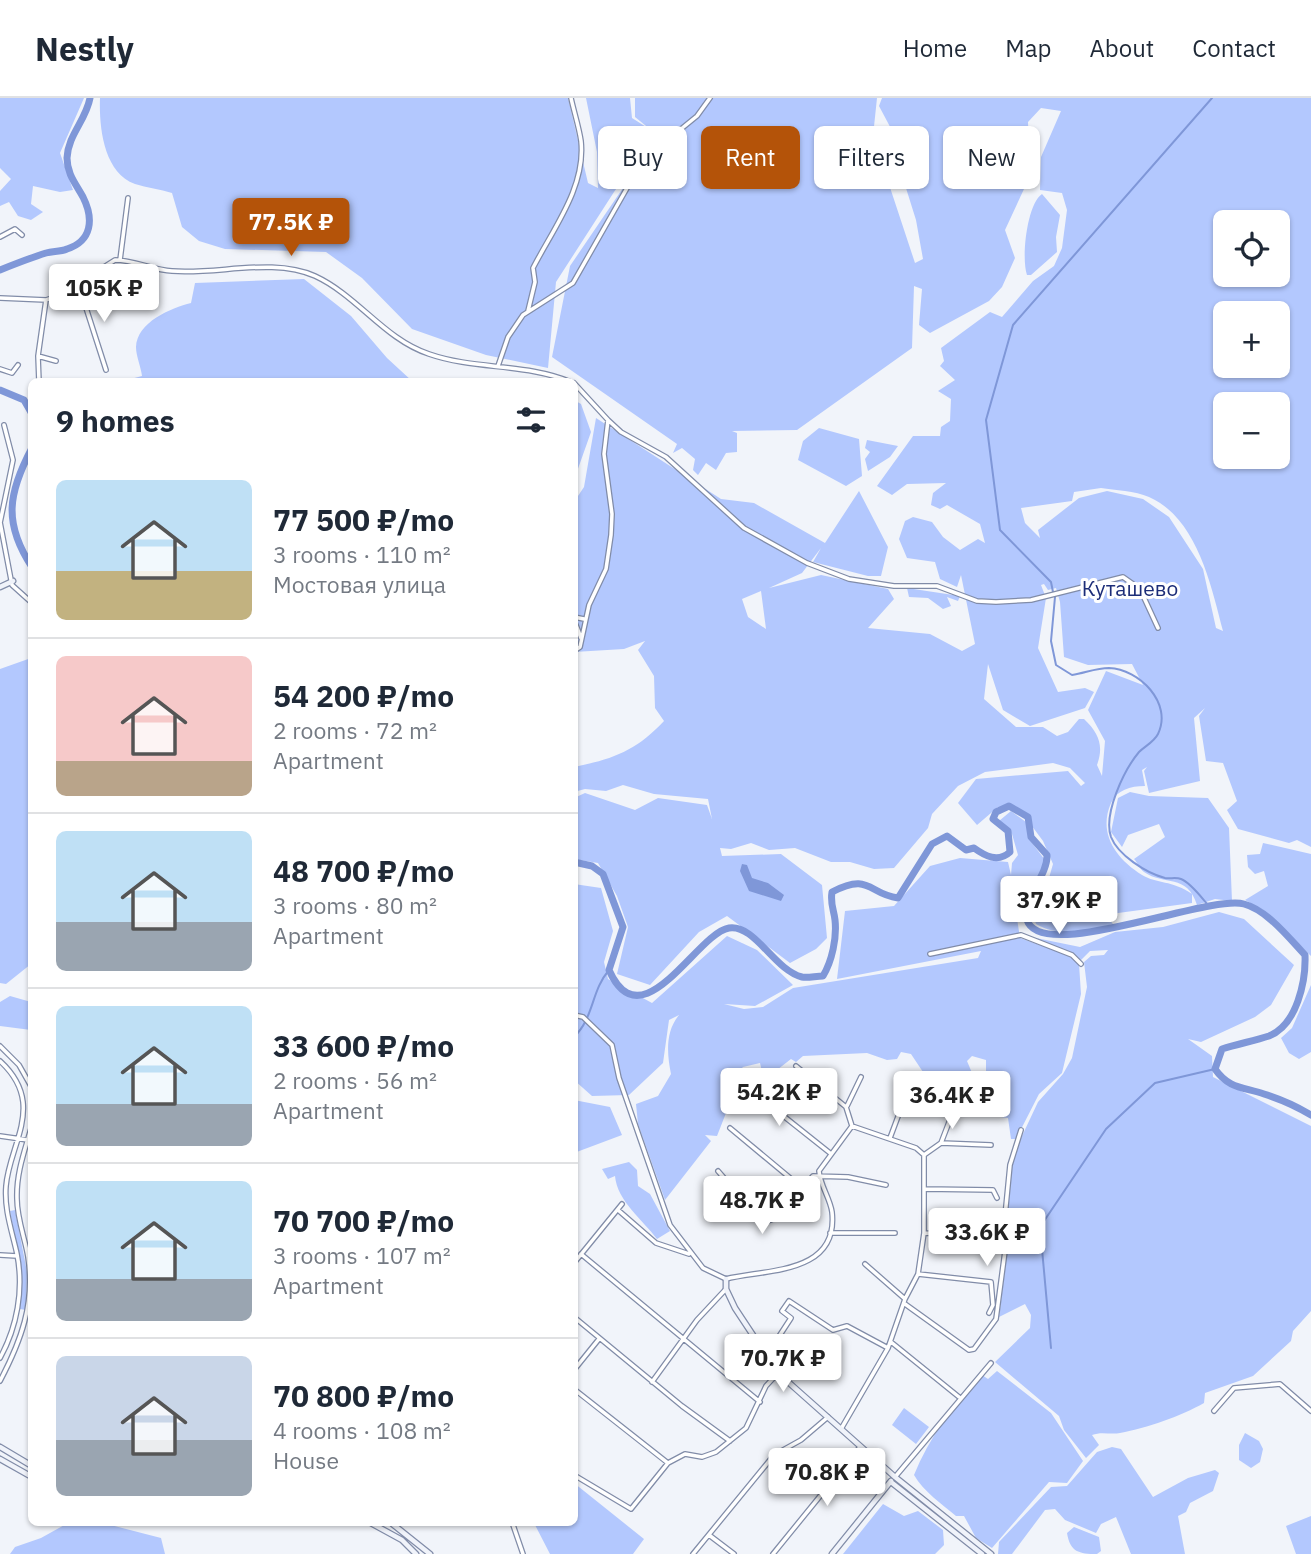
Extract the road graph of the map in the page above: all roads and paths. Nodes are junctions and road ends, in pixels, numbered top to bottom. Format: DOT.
graph roads {
  1 [pos="571,98"];
  2 [pos="710,98"];
  3 [pos="128,198"];
  4 [pos="22,235"];
  5 [pos="0,237"];
  6 [pos="120,260"];
  7 [pos="78,285"];
  8 [pos="0,298"];
  9 [pos="46,300"];
  10 [pos="528,311"];
  11 [pos="38,356"];
  12 [pos="56,361"];
  13 [pos="18,365"];
  14 [pos="498,367"];
  15 [pos="0,369"];
  16 [pos="106,370"];
  17 [pos="39,378"];
  18 [pos="558,378"];
  19 [pos="578,388"];
  20 [pos="608,420"];
  21 [pos="4,425"];
  22 [pos="0,523"];
  23 [pos="13,581"];
  24 [pos="0,587"];
  25 [pos="28,600"];
  26 [pos="586,618"];
  27 [pos="578,620"];
  28 [pos="1158,628"];
  29 [pos="578,630"];
  30 [pos="582,640"];
  31 [pos="578,648"];
  32 [pos="930,954"];
  33 [pos="1081,964"];
  34 [pos="578,1016"];
  35 [pos="0,1046"];
  36 [pos="0,1061"];
  37 [pos="796,1066"];
  38 [pos="862,1077"];
  39 [pos="912,1079"];
  40 [pos="28,1081"];
  41 [pos="742,1083"];
  42 [pos="961,1091"];
  43 [pos="846,1107"];
  44 [pos="852,1126"];
  45 [pos="730,1128"];
  46 [pos="1021,1130"];
  47 [pos="0,1136"];
  48 [pos="17,1136"];
  49 [pos="890,1138"];
  50 [pos="28,1140"];
  51 [pos="941,1143"];
  52 [pos="991,1144"];
  53 [pos="830,1153"];
  54 [pos="923,1155"];
  55 [pos="718,1171"];
  56 [pos="819,1176"];
  57 [pos="886,1185"];
  58 [pos="801,1187"];
  59 [pos="924,1189"];
  60 [pos="997,1198"];
  61 [pos="622,1204"];
  62 [pos="618,1210"];
  63 [pos="830,1233"];
  64 [pos="895,1233"];
  65 [pos="925,1233"];
  66 [pos="998,1250"];
  67 [pos="581,1254"];
  68 [pos="689,1254"];
  69 [pos="0,1255"];
  70 [pos="17,1256"];
  71 [pos="578,1258"];
  72 [pos="28,1259"];
  73 [pos="865,1264"];
  74 [pos="918,1274"];
  75 [pos="726,1279"];
  76 [pos="726,1289"];
  77 [pos="905,1302"];
  78 [pos="28,1307"];
  79 [pos="989,1313"];
  80 [pos="578,1321"];
  81 [pos="599,1339"];
  82 [pos="684,1339"];
  83 [pos="891,1342"];
  84 [pos="888,1348"];
  85 [pos="762,1351"];
  86 [pos="0,1358"];
  87 [pos="991,1363"];
  88 [pos="578,1365"];
  89 [pos="778,1373"];
  90 [pos="0,1381"];
  91 [pos="652,1381"];
  92 [pos="578,1392"];
  93 [pos="959,1397"];
  94 [pos="760,1402"];
  95 [pos="1214,1411"];
  96 [pos="1311,1411"];
  97 [pos="828,1417"];
  98 [pos="841,1429"];
  99 [pos="730,1441"];
  100 [pos="861,1446"];
  101 [pos="0,1447"];
  102 [pos="0,1459"];
  103 [pos="668,1463"];
  104 [pos="28,1464"];
  105 [pos="28,1475"];
  106 [pos="578,1477"];
  107 [pos="895,1477"];
  108 [pos="891,1482"];
  109 [pos="949,1523"];
  110 [pos="384,1526"];
  111 [pos="395,1526"];
  112 [pos="513,1526"];
  113 [pos="709,1535"];
  114 [pos="416,1554"];
  115 [pos="430,1554"];
  116 [pos="523,1554"];
  117 [pos="693,1554"];
  118 [pos="734,1554"];
  119 [pos="773,1554"];
  120 [pos="832,1554"];
  121 [pos="982,1554"];
  122 [pos="991,1554"];
  1 -- 10 [label="street"];
  2 -- 10 [label="street"];
  3 -- 6 [label="street"];
  4 -- 5 [label="street"];
  6 -- 7 [label="street"];
  6 -- 14 [label="street"];
  7 -- 9 [label="street"];
  7 -- 16 [label="street"];
  8 -- 9 [label="street"];
  9 -- 11 [label="street"];
  10 -- 14 [label="street"];
  11 -- 12 [label="street"];
  11 -- 17 [label="street"];
  13 -- 15 [label="street"];
  14 -- 18 [label="street"];
  19 -- 20 [label="street"];
  20 -- 26 [label="street"];
  20 -- 28 [label="street"];
  21 -- 22 [label="street"];
  22 -- 23 [label="street"];
  23 -- 24 [label="street"];
  23 -- 25 [label="street"];
  26 -- 27 [label="street"];
  26 -- 30 [label="street"];
  29 -- 30 [label="street"];
  30 -- 31 [label="street"];
  32 -- 33 [label="street"];
  34 -- 68 [label="street"];
  35 -- 40 [label="street"];
  36 -- 48 [label="street"];
  37 -- 43 [label="street"];
  38 -- 43 [label="street"];
  39 -- 49 [label="street"];
  41 -- 53 [label="street"];
  42 -- 51 [label="street"];
  43 -- 44 [label="street"];
  44 -- 49 [label="street"];
  44 -- 53 [label="street"];
  45 -- 58 [label="street"];
  46 -- 77 [label="street"];
  47 -- 48 [label="street"];
  48 -- 50 [label="street"];
  48 -- 70 [label="street"];
  49 -- 54 [label="street"];
  50 -- 72 [label="street"];
  51 -- 52 [label="street"];
  51 -- 54 [label="street"];
  53 -- 56 [label="street"];
  54 -- 59 [label="street"];
  55 -- 58 [label="street"];
  56 -- 57 [label="street"];
  56 -- 58 [label="street"];
  56 -- 63 [label="street"];
  59 -- 60 [label="street"];
  59 -- 65 [label="street"];
  61 -- 62 [label="street"];
  62 -- 67 [label="street"];
  62 -- 68 [label="street"];
  63 -- 64 [label="street"];
  63 -- 75 [label="street"];
  65 -- 66 [label="street"];
  65 -- 74 [label="street"];
  67 -- 71 [label="street"];
  67 -- 82 [label="street"];
  68 -- 75 [label="street"];
  69 -- 70 [label="street"];
  70 -- 86 [label="street"];
  73 -- 77 [label="street"];
  74 -- 77 [label="street"];
  74 -- 79 [label="street"];
  75 -- 76 [label="street"];
  76 -- 82 [label="street"];
  76 -- 85 [label="street"];
  77 -- 83 [label="street"];
  78 -- 90 [label="street"];
  80 -- 81 [label="street"];
  81 -- 88 [label="street"];
  81 -- 91 [label="street"];
  82 -- 91 [label="street"];
  82 -- 94 [label="street"];
  83 -- 84 [label="street"];
  83 -- 93 [label="street"];
  84 -- 85 [label="street"];
  84 -- 98 [label="street"];
  85 -- 89 [label="street"];
  87 -- 93 [label="street"];
  89 -- 94 [label="street"];
  89 -- 97 [label="street"];
  91 -- 99 [label="street"];
  92 -- 103 [label="street"];
  93 -- 107 [label="street"];
  94 -- 99 [label="street"];
  95 -- 96 [label="street"];
  97 -- 98 [label="street"];
  97 -- 113 [label="street"];
  98 -- 100 [label="street"];
  99 -- 103 [label="street"];
  100 -- 107 [label="street"];
  100 -- 119 [label="street"];
  101 -- 104 [label="street"];
  102 -- 105 [label="street"];
  103 -- 106 [label="street"];
  107 -- 108 [label="street"];
  107 -- 109 [label="street"];
  108 -- 109 [label="street"];
  108 -- 120 [label="street"];
  109 -- 121 [label="street"];
  109 -- 122 [label="street"];
  110 -- 114 [label="street"];
  111 -- 115 [label="street"];
  112 -- 116 [label="street"];
  113 -- 117 [label="street"];
  113 -- 118 [label="street"];
}
